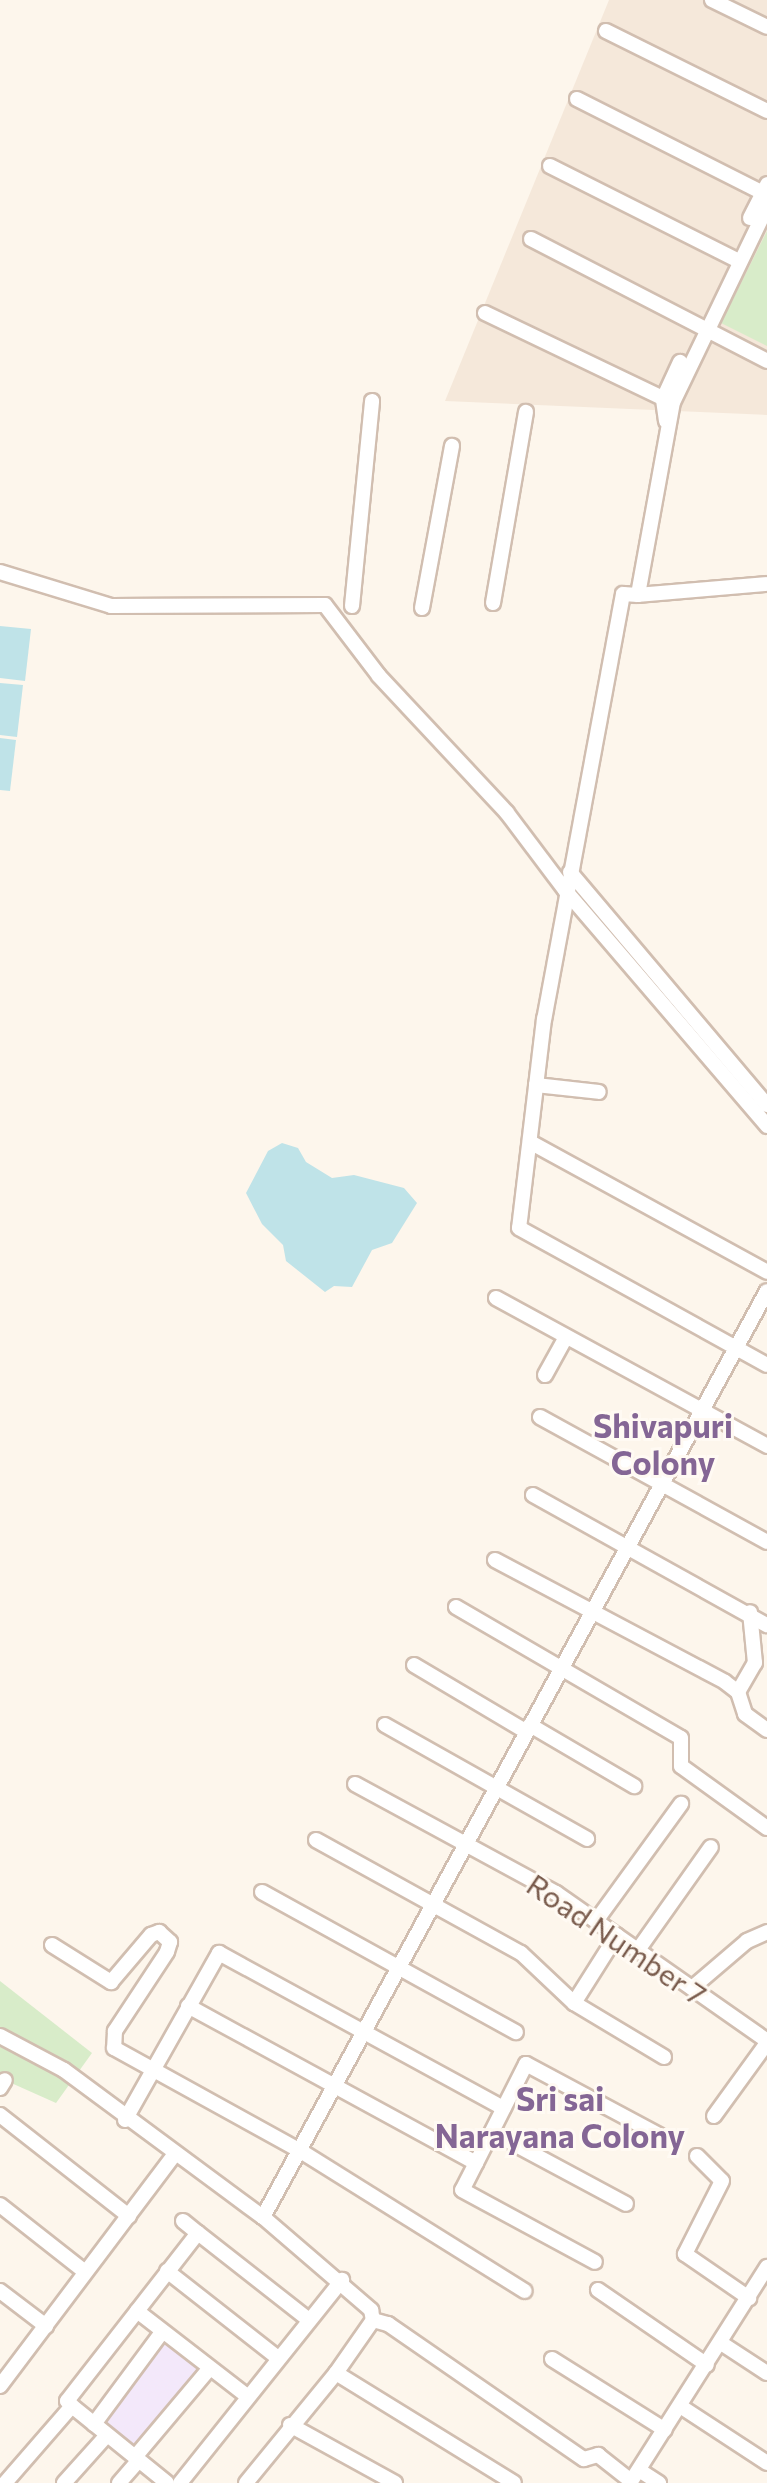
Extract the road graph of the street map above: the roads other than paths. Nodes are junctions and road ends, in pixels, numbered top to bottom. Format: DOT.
graph roads {
  1 [pos="712,0"];
  2 [pos="767,27"];
  3 [pos="606,31"];
  4 [pos="577,99"];
  5 [pos="767,111"];
  6 [pos="550,166"];
  7 [pos="766,195"];
  8 [pos="531,239"];
  9 [pos="735,259"];
  10 [pos="485,313"];
  11 [pos="700,330"];
  12 [pos="767,361"];
  13 [pos="372,401"];
  14 [pos="668,401"];
  15 [pos="526,412"];
  16 [pos="452,446"];
  17 [pos="0,572"];
  18 [pos="767,584"];
  19 [pos="638,595"];
  20 [pos="493,603"];
  21 [pos="352,606"];
  22 [pos="422,608"];
  23 [pos="570,872"];
  24 [pos="565,890"];
  25 [pos="702,1038"];
  26 [pos="536,1085"];
  27 [pos="599,1092"];
  28 [pos="767,1105"];
  29 [pos="767,1126"];
  30 [pos="530,1142"];
  31 [pos="767,1272"];
  32 [pos="767,1291"];
  33 [pos="496,1298"];
  34 [pos="566,1337"];
  35 [pos="736,1348"];
  36 [pos="767,1365"];
  37 [pos="545,1375"];
  38 [pos="702,1409"];
  39 [pos="540,1417"];
  40 [pos="767,1446"];
  41 [pos="661,1484"];
  42 [pos="533,1495"];
  43 [pos="767,1542"];
  44 [pos="626,1547"];
  45 [pos="495,1560"];
  46 [pos="456,1607"];
  47 [pos="590,1610"];
  48 [pos="750,1612"];
  49 [pos="767,1625"];
  50 [pos="414,1665"];
  51 [pos="560,1667"];
  52 [pos="738,1692"];
  53 [pos="385,1725"];
  54 [pos="528,1729"];
  55 [pos="767,1730"];
  56 [pos="355,1784"];
  57 [pos="634,1786"];
  58 [pos="495,1787"];
  59 [pos="681,1804"];
  60 [pos="767,1828"];
  61 [pos="587,1839"];
  62 [pos="316,1840"];
  63 [pos="465,1842"];
  64 [pos="711,1847"];
  65 [pos="262,1892"];
  66 [pos="431,1905"];
  67 [pos="596,1921"];
  68 [pos="767,1932"];
  69 [pos="617,1935"];
  70 [pos="52,1945"];
  71 [pos="638,1950"];
  72 [pos="398,1967"];
  73 [pos="692,1988"];
  74 [pos="574,2003"];
  75 [pos="188,2006"];
  76 [pos="363,2032"];
  77 [pos="516,2032"];
  78 [pos="0,2036"];
  79 [pos="766,2039"];
  80 [pos="664,2057"];
  81 [pos="153,2068"];
  82 [pos="334,2086"];
  83 [pos="503,2108"];
  84 [pos="0,2115"];
  85 [pos="714,2116"];
  86 [pos="125,2120"];
  87 [pos="492,2132"];
  88 [pos="659,2135"];
  89 [pos="299,2150"];
  90 [pos="174,2155"];
  91 [pos="697,2156"];
  92 [pos="476,2163"];
  93 [pos="626,2204"];
  94 [pos="0,2205"];
  95 [pos="129,2216"];
  96 [pos="263,2217"];
  97 [pos="183,2221"];
  98 [pos="198,2233"];
  99 [pos="595,2262"];
  100 [pos="766,2270"];
  101 [pos="167,2271"];
  102 [pos="85,2272"];
  103 [pos="342,2280"];
  104 [pos="598,2290"];
  105 [pos="0,2291"];
  106 [pos="525,2291"];
  107 [pos="749,2298"];
  108 [pos="137,2311"];
  109 [pos="309,2320"];
  110 [pos="373,2320"];
  111 [pos="46,2326"];
  112 [pos="162,2332"];
  113 [pos="721,2343"];
  114 [pos="278,2358"];
  115 [pos="552,2359"];
  116 [pos="707,2365"];
  117 [pos="209,2369"];
  118 [pos="336,2373"];
  119 [pos="767,2373"];
  120 [pos="0,2386"];
  121 [pos="247,2396"];
  122 [pos="72,2406"];
  123 [pos="680,2406"];
  124 [pos="94,2424"];
  125 [pos="290,2425"];
  126 [pos="665,2430"];
  127 [pos="107,2435"];
  128 [pos="137,2458"];
  129 [pos="767,2463"];
  130 [pos="633,2478"];
  131 [pos="249,2482"];
  132 [pos="5,2483"];
  133 [pos="64,2483"];
  134 [pos="119,2483"];
  135 [pos="167,2483"];
  136 [pos="180,2483"];
  137 [pos="395,2483"];
  138 [pos="514,2483"];
  139 [pos="659,2483"];
  1 -- 2 [label="street"];
  3 -- 5 [label="street"];
  4 -- 7 [label="street"];
  6 -- 9 [label="street"];
  7 -- 9 [label="street"];
  8 -- 11 [label="street"];
  9 -- 11 [label="street"];
  10 -- 14 [label="street"];
  11 -- 12 [label="street"];
  11 -- 14 [label="street"];
  13 -- 21 [label="street"];
  14 -- 19 [label="street"];
  15 -- 20 [label="street"];
  16 -- 22 [label="street"];
  17 -- 24 [label="street"];
  18 -- 19 [label="street"];
  19 -- 23 [label="street"];
  23 -- 24 [label="street"];
  23 -- 25 [label="street"];
  24 -- 25 [label="street"];
  24 -- 26 [label="street"];
  25 -- 28 [label="street"];
  25 -- 29 [label="street"];
  26 -- 27 [label="street"];
  26 -- 30 [label="street"];
  30 -- 31 [label="street"];
  30 -- 35 [label="street"];
  32 -- 35 [label="street"];
  33 -- 34 [label="street"];
  34 -- 37 [label="street"];
  34 -- 38 [label="street"];
  35 -- 36 [label="street"];
  35 -- 38 [label="street"];
  38 -- 40 [label="street"];
  38 -- 41 [label="street"];
  39 -- 41 [label="street"];
  41 -- 43 [label="street"];
  41 -- 44 [label="street"];
  42 -- 44 [label="street"];
  44 -- 47 [label="street"];
  44 -- 48 [label="street"];
  45 -- 47 [label="street"];
  46 -- 51 [label="street"];
  47 -- 51 [label="street"];
  47 -- 52 [label="street"];
  48 -- 49 [label="street"];
  48 -- 52 [label="street"];
  50 -- 54 [label="street"];
  51 -- 54 [label="street"];
  51 -- 60 [label="street"];
  52 -- 55 [label="street"];
  53 -- 58 [label="street"];
  54 -- 57 [label="street"];
  54 -- 58 [label="street"];
  56 -- 63 [label="street, Road Number 7"];
  58 -- 61 [label="street"];
  58 -- 63 [label="street"];
  59 -- 67 [label="street"];
  62 -- 66 [label="street"];
  63 -- 66 [label="street"];
  63 -- 67 [label="street, Road Number 7"];
  64 -- 71 [label="street"];
  65 -- 72 [label="street"];
  66 -- 72 [label="street"];
  66 -- 74 [label="street"];
  67 -- 69 [label="street, Road Number 7"];
  68 -- 73 [label="street"];
  69 -- 71 [label="street, Road Number 7"];
  69 -- 74 [label="street"];
  70 -- 81 [label="street"];
  71 -- 73 [label="street, Road Number 7"];
  72 -- 76 [label="street"];
  72 -- 77 [label="street"];
  73 -- 79 [label="street, Road Number 7"];
  74 -- 80 [label="street"];
  75 -- 76 [label="street"];
  75 -- 81 [label="street"];
  75 -- 82 [label="street"];
  76 -- 82 [label="street"];
  76 -- 83 [label="street"];
  78 -- 86 [label="street"];
  79 -- 85 [label="street"];
  81 -- 86 [label="street"];
  81 -- 89 [label="street"];
  82 -- 89 [label="street"];
  82 -- 92 [label="street"];
  83 -- 87 [label="street"];
  83 -- 88 [label="street"];
  84 -- 95 [label="street"];
  86 -- 90 [label="street"];
  87 -- 92 [label="street"];
  87 -- 93 [label="street"];
  89 -- 96 [label="street"];
  89 -- 106 [label="street"];
  90 -- 95 [label="street"];
  90 -- 96 [label="street"];
  91 -- 107 [label="street"];
  92 -- 99 [label="street"];
  94 -- 102 [label="street"];
  95 -- 102 [label="street"];
  96 -- 103 [label="street"];
  97 -- 98 [label="street"];
  98 -- 101 [label="street"];
  98 -- 109 [label="street"];
  100 -- 107 [label="street"];
  101 -- 108 [label="street"];
  101 -- 114 [label="street"];
  102 -- 111 [label="street"];
  103 -- 109 [label="street"];
  103 -- 110 [label="street"];
  104 -- 116 [label="street"];
  105 -- 111 [label="street"];
  107 -- 113 [label="street"];
  108 -- 112 [label="street"];
  108 -- 122 [label="street"];
  109 -- 114 [label="street"];
  110 -- 118 [label="street"];
  110 -- 130 [label="street"];
  111 -- 120 [label="street"];
  112 -- 117 [label="street"];
  112 -- 124 [label="street"];
  113 -- 116 [label="street"];
  113 -- 119 [label="street"];
  114 -- 121 [label="street"];
  115 -- 126 [label="street"];
  116 -- 123 [label="street"];
  117 -- 121 [label="street"];
  117 -- 128 [label="street"];
  118 -- 125 [label="street"];
  118 -- 138 [label="street"];
  121 -- 136 [label="street"];
  122 -- 124 [label="street"];
  122 -- 132 [label="street"];
  123 -- 126 [label="street"];
  123 -- 129 [label="street"];
  124 -- 127 [label="street"];
  125 -- 131 [label="street"];
  125 -- 137 [label="street"];
  126 -- 130 [label="street"];
  127 -- 128 [label="street"];
  127 -- 133 [label="street"];
  128 -- 134 [label="street"];
  128 -- 135 [label="street"];
  130 -- 139 [label="street"];
}
